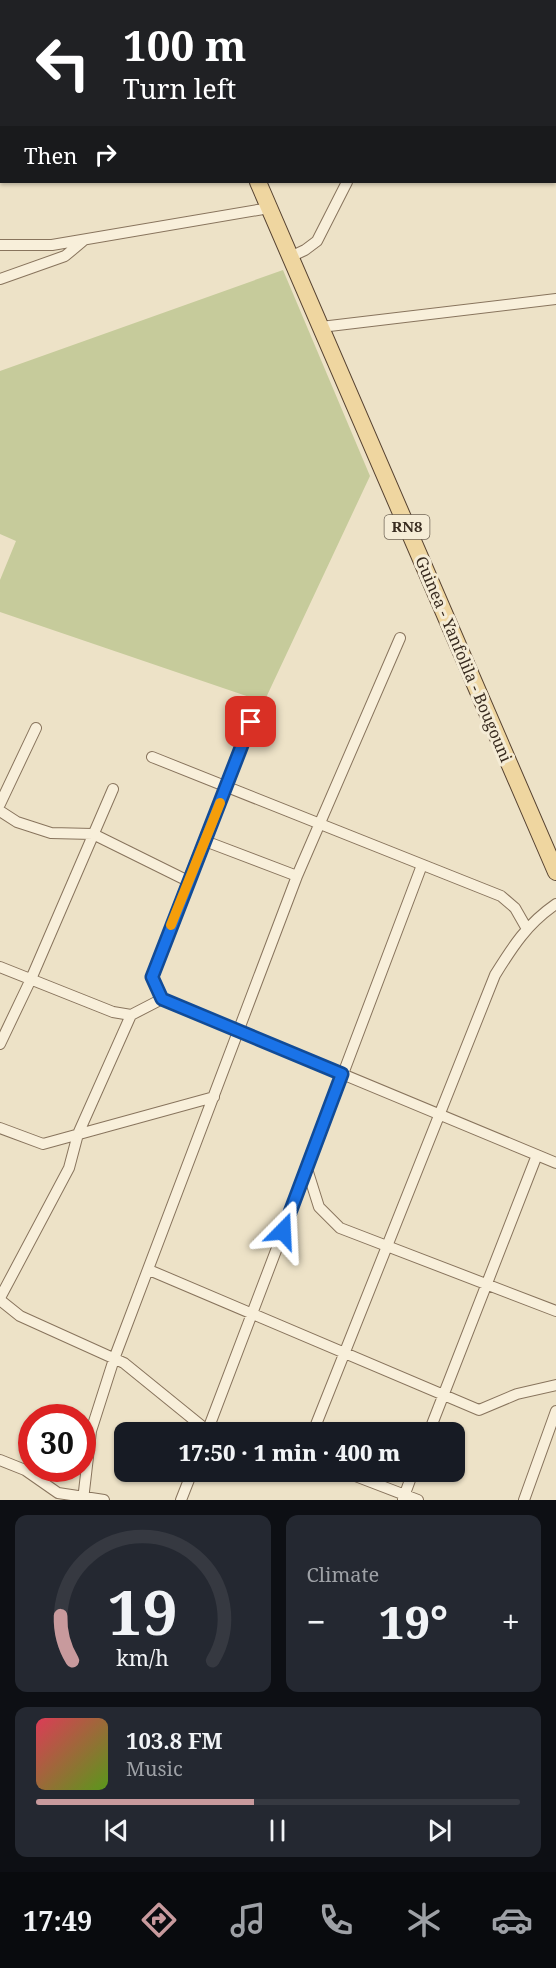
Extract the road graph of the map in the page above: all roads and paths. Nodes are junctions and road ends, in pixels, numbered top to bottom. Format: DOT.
graph roads {
  1 [pos="258,183"];
  2 [pos="346,183"];
  3 [pos="269,208"];
  4 [pos="86,239"];
  5 [pos="0,245"];
  6 [pos="290,256"];
  7 [pos="0,279"];
  8 [pos="556,299"];
  9 [pos="321,327"];
  10 [pos="400,638"];
  11 [pos="251,722"];
  12 [pos="36,728"];
  13 [pos="152,757"];
  14 [pos="227,786"];
  15 [pos="113,789"];
  16 [pos="0,804"];
  17 [pos="0,811"];
  18 [pos="320,824"];
  19 [pos="93,834"];
  20 [pos="205,841"];
  21 [pos="422,865"];
  22 [pos="556,872"];
  23 [pos="297,876"];
  24 [pos="188,881"];
  25 [pos="556,904"];
  26 [pos="527,929"];
  27 [pos="0,967"];
  28 [pos="31,979"];
  29 [pos="162,999"];
  30 [pos="130,1015"];
  31 [pos="239,1031"];
  32 [pos="0,1044"];
  33 [pos="342,1074"];
  34 [pos="214,1097"];
  35 [pos="440,1114"];
  36 [pos="0,1128"];
  37 [pos="78,1134"];
  38 [pos="537,1155"];
  39 [pos="556,1163"];
  40 [pos="307,1168"];
  41 [pos="387,1246"];
  42 [pos="149,1270"];
  43 [pos="486,1284"];
  44 [pos="0,1299"];
  45 [pos="556,1311"];
  46 [pos="252,1314"];
  47 [pos="344,1353"];
  48 [pos="114,1359"];
  49 [pos="556,1385"];
  50 [pos="443,1395"];
  51 [pos="556,1411"];
  52 [pos="196,1422"];
  53 [pos="212,1422"];
  54 [pos="317,1422"];
  55 [pos="433,1422"];
  56 [pos="0,1460"];
  57 [pos="188,1482"];
  58 [pos="369,1482"];
  59 [pos="410,1482"];
  60 [pos="404,1497"];
  61 [pos="83,1499"];
  62 [pos="104,1500"];
  63 [pos="181,1500"];
  64 [pos="418,1500"];
  65 [pos="524,1500"];
  1 -- 3 [label="main road, Guinea - Yanfolila - Bougouni / RN8"];
  2 -- 6 [label="street"];
  3 -- 4 [label="street"];
  3 -- 6 [label="main road, Guinea - Yanfolila - Bougouni / RN8"];
  4 -- 5 [label="street"];
  4 -- 7 [label="street"];
  6 -- 9 [label="main road, Guinea - Yanfolila - Bougouni / RN8"];
  8 -- 9 [label="street"];
  9 -- 22 [label="main road, Guinea - Yanfolila - Bougouni / RN8"];
  10 -- 18 [label="street"];
  11 -- 14 [label="street"];
  12 -- 16 [label="street"];
  13 -- 14 [label="street"];
  14 -- 18 [label="street"];
  14 -- 20 [label="street"];
  15 -- 19 [label="street"];
  17 -- 19 [label="street"];
  18 -- 21 [label="street"];
  18 -- 23 [label="street"];
  19 -- 24 [label="street"];
  19 -- 28 [label="street"];
  20 -- 23 [label="street"];
  20 -- 24 [label="street"];
  21 -- 26 [label="street"];
  21 -- 33 [label="street"];
  23 -- 31 [label="street"];
  24 -- 29 [label="street"];
  25 -- 26 [label="street"];
  26 -- 35 [label="street"];
  27 -- 28 [label="street"];
  28 -- 30 [label="street"];
  28 -- 32 [label="street"];
  29 -- 30 [label="street"];
  29 -- 31 [label="street"];
  30 -- 37 [label="street"];
  31 -- 33 [label="street"];
  31 -- 34 [label="street"];
  33 -- 35 [label="street"];
  33 -- 40 [label="street"];
  34 -- 37 [label="street"];
  34 -- 42 [label="street"];
  35 -- 38 [label="street"];
  35 -- 41 [label="street"];
  36 -- 37 [label="street"];
  37 -- 44 [label="street"];
  38 -- 39 [label="street"];
  38 -- 43 [label="street"];
  40 -- 41 [label="street"];
  40 -- 46 [label="street"];
  41 -- 43 [label="street"];
  41 -- 47 [label="street"];
  42 -- 46 [label="street"];
  42 -- 48 [label="street"];
  43 -- 45 [label="street"];
  43 -- 50 [label="street"];
  44 -- 48 [label="street"];
  46 -- 47 [label="street"];
  46 -- 53 [label="street"];
  47 -- 50 [label="street"];
  47 -- 54 [label="street"];
  48 -- 52 [label="street"];
  48 -- 61 [label="street"];
  49 -- 50 [label="street"];
  50 -- 55 [label="street"];
  51 -- 65 [label="street"];
  56 -- 61 [label="street"];
  57 -- 63 [label="street"];
  58 -- 60 [label="street"];
  59 -- 60 [label="street"];
  60 -- 64 [label="street"];
  61 -- 62 [label="street"];
}
